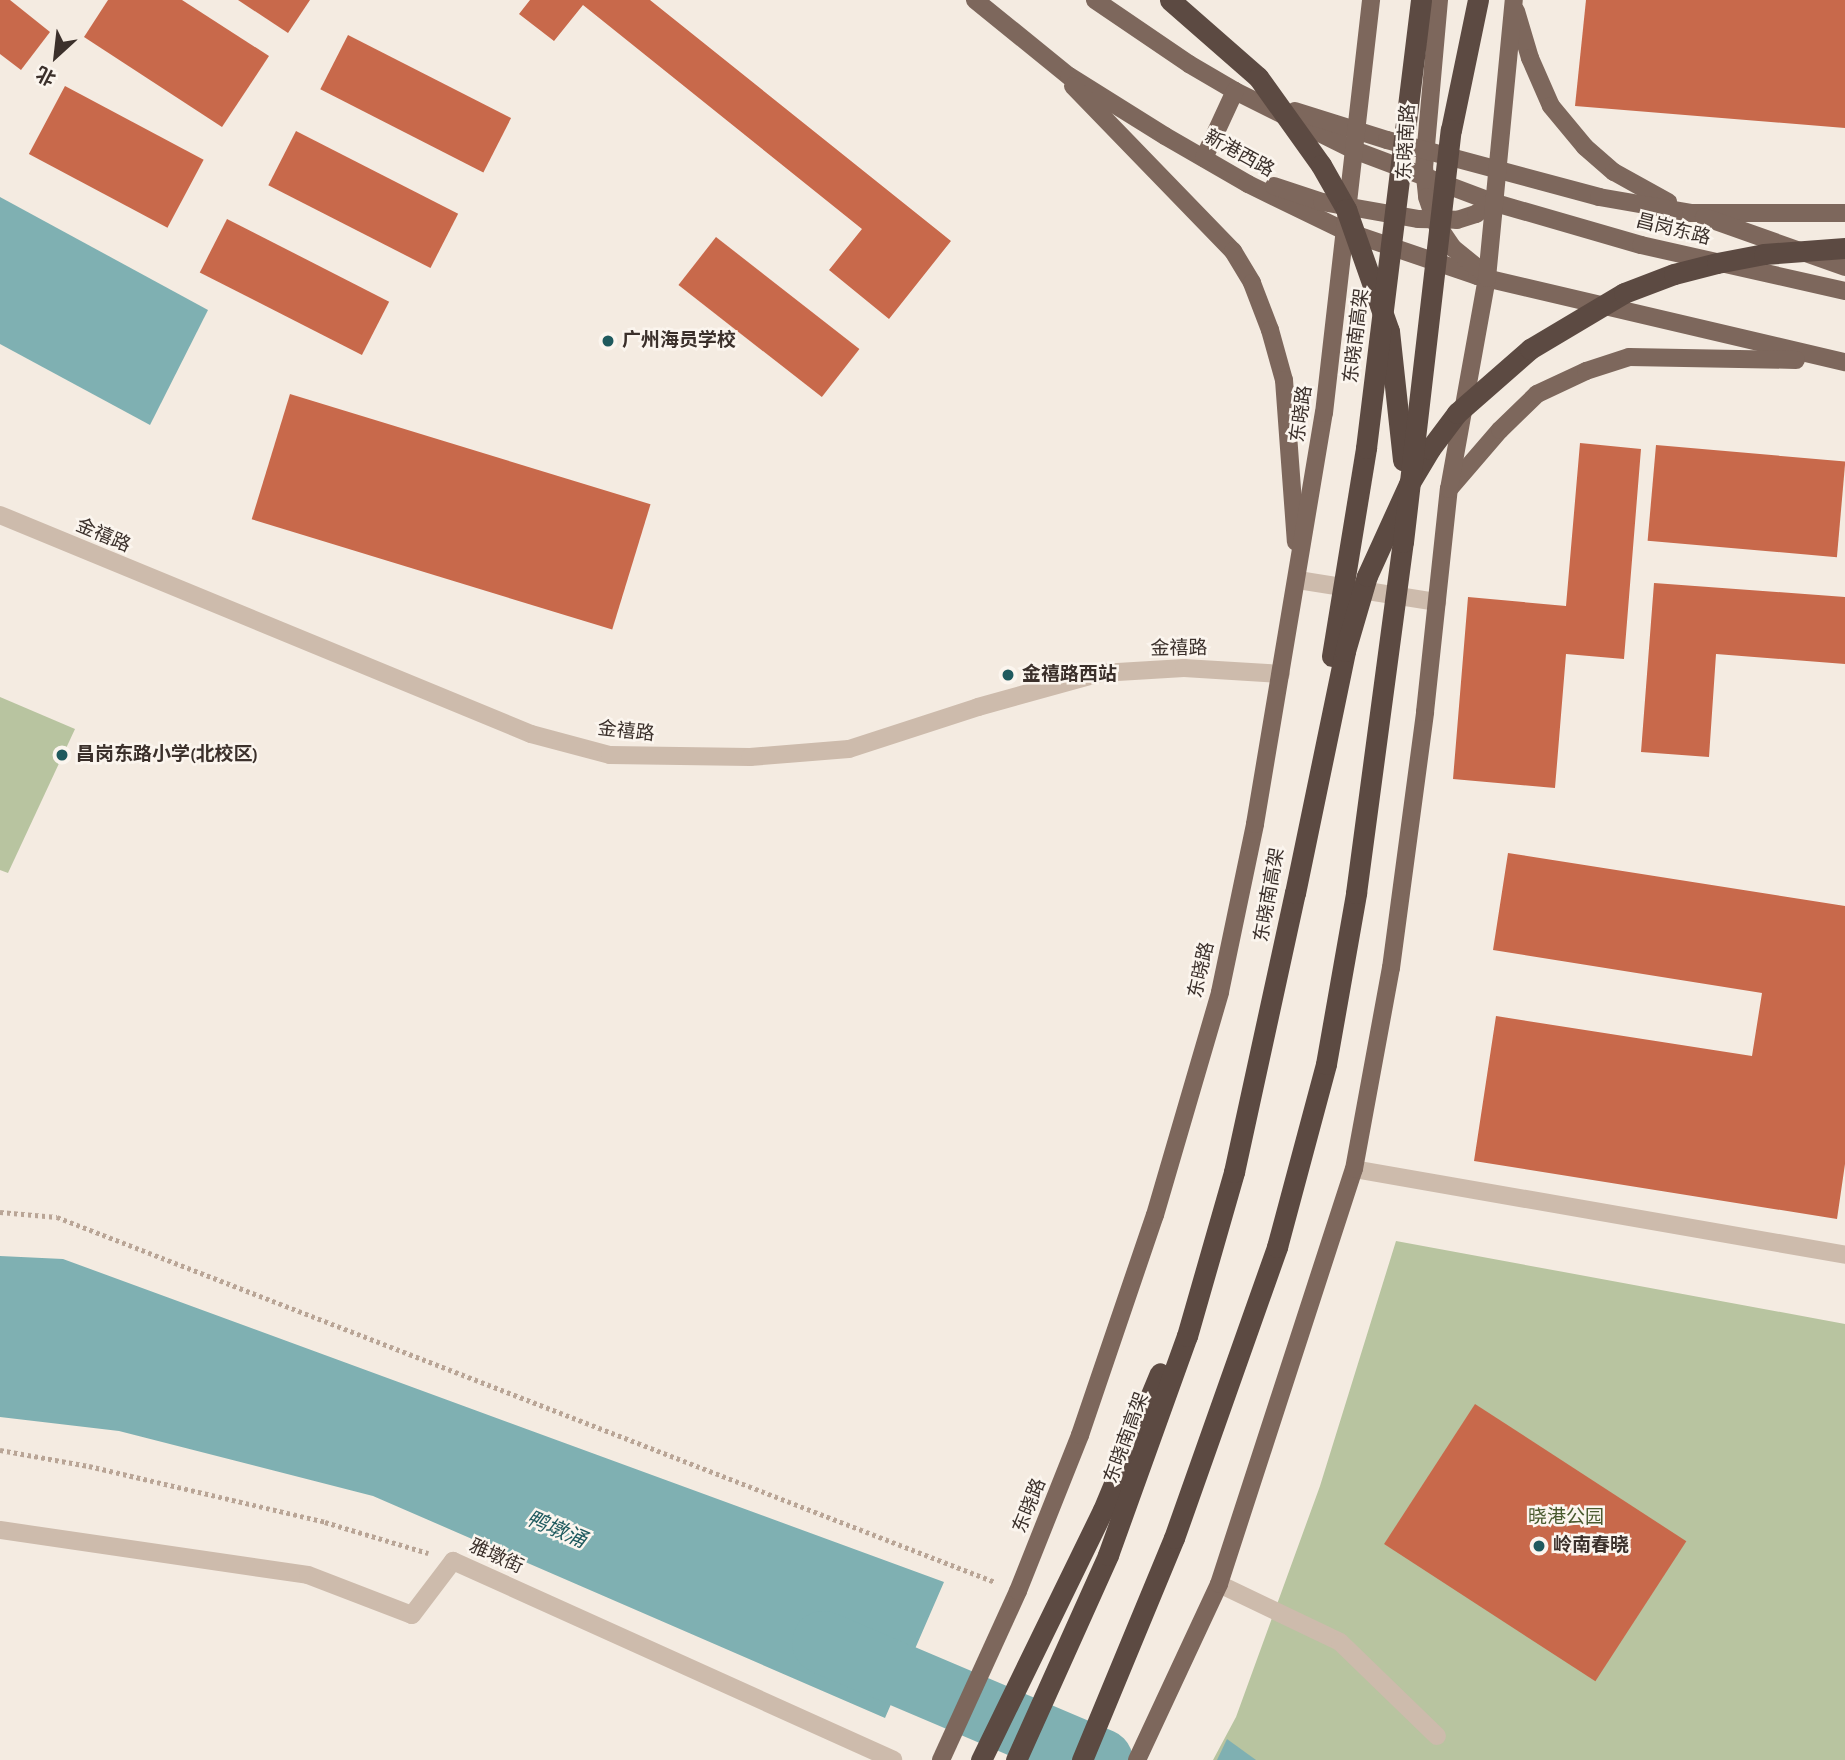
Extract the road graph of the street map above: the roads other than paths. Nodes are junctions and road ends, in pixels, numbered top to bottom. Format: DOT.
graph roads {
  1 [pos="975,0"];
  2 [pos="1095,0"];
  3 [pos="1170,0"];
  4 [pos="1371,0"];
  5 [pos="1414,0"];
  6 [pos="1420,0"];
  7 [pos="1439,0"];
  8 [pos="1464,0"];
  9 [pos="1478,0"];
  10 [pos="1514,2"];
  11 [pos="1046,58"];
  12 [pos="1235,91"];
  13 [pos="1408,122"];
  14 [pos="1451,130"];
  15 [pos="1356,131"];
  16 [pos="1354,150"];
  17 [pos="1426,151"];
  18 [pos="1204,158"];
  19 [pos="1495,170"];
  20 [pos="1425,176"];
  21 [pos="1492,202"];
  22 [pos="1348,208"];
  23 [pos="1691,213"];
  24 [pos="1845,213"];
  25 [pos="1435,219"];
  26 [pos="1345,231"];
  27 [pos="1845,248"];
  28 [pos="1845,267"];
  29 [pos="1487,276"];
  30 [pos="1845,291"];
  31 [pos="1838,361"];
  32 [pos="1449,489"];
  33 [pos="0,515"];
  34 [pos="1403,542"];
  35 [pos="1298,580"];
  36 [pos="1437,602"];
  37 [pos="1281,674"];
  38 [pos="1295,893"];
  39 [pos="1252,1098"];
  40 [pos="1354,1169"];
  41 [pos="1845,1255"];
  42 [pos="0,1530"];
  43 [pos="1219,1584"];
  44 [pos="1437,1736"];
  45 [pos="942,1758"];
  46 [pos="893,1760"];
  47 [pos="981,1760"];
  48 [pos="1016,1760"];
  49 [pos="1082,1760"];
  50 [pos="1138,1760"];
  1 -- 11 [label="main road, 新港西路"];
  2 -- 12 [label="main road"];
  3 -- 34 [label="highway, bridge"];
  4 -- 15 [label="main road"];
  5 -- 13 [label="highway, bridge"];
  6 -- 13 [label="highway, 东晓南高架, bridge"];
  7 -- 17 [label="main road, 东晓南路"];
  8 -- 14 [label="highway"];
  9 -- 14 [label="highway"];
  10 -- 19 [label="main road"];
  10 -- 23 [label="main road"];
  11 -- 18 [label="main road, 新港西路"];
  11 -- 35 [label="main road"];
  12 -- 15 [label="main road"];
  12 -- 16 [label="main road"];
  12 -- 18 [label="main road"];
  13 -- 38 [label="highway, 东晓南高架, bridge"];
  14 -- 34 [label="highway, bridge"];
  15 -- 16 [label="main road"];
  15 -- 17 [label="main road"];
  16 -- 20 [label="main road"];
  16 -- 22 [label="main road, 东晓路"];
  17 -- 19 [label="main road"];
  17 -- 20 [label="main road, 东晓南路"];
  18 -- 22 [label="main road"];
  18 -- 26 [label="main road, 新港西路"];
  19 -- 21 [label="main road"];
  19 -- 23 [label="main road"];
  20 -- 21 [label="main road"];
  20 -- 25 [label="main road, 东晓南路"];
  21 -- 25 [label="main road"];
  21 -- 29 [label="main road"];
  21 -- 30 [label="main road, 昌岗东路"];
  22 -- 25 [label="main road"];
  22 -- 26 [label="main road, 东晓路"];
  23 -- 24 [label="main road"];
  23 -- 28 [label="main road"];
  25 -- 29 [label="main road, 东晓南路"];
  26 -- 29 [label="main road, 新港西路"];
  26 -- 35 [label="main road, 东晓路"];
  27 -- 38 [label="highway, bridge"];
  29 -- 31 [label="main road, 新港西路"];
  29 -- 32 [label="main road"];
  31 -- 32 [label="main road"];
  32 -- 36 [label="main road"];
  33 -- 37 [label="street, 金禧路"];
  34 -- 49 [label="highway, bridge"];
  35 -- 36 [label="street"];
  35 -- 37 [label="main road, 东晓路"];
  36 -- 40 [label="main road"];
  37 -- 45 [label="main road, 东晓路"];
  38 -- 39 [label="highway, 东晓南高架"];
  39 -- 47 [label="highway"];
  39 -- 48 [label="highway, 东晓南高架"];
  40 -- 41 [label="street"];
  40 -- 43 [label="main road"];
  42 -- 46 [label="street, 雅墩街"];
  43 -- 44 [label="street"];
  43 -- 50 [label="main road"];
}
